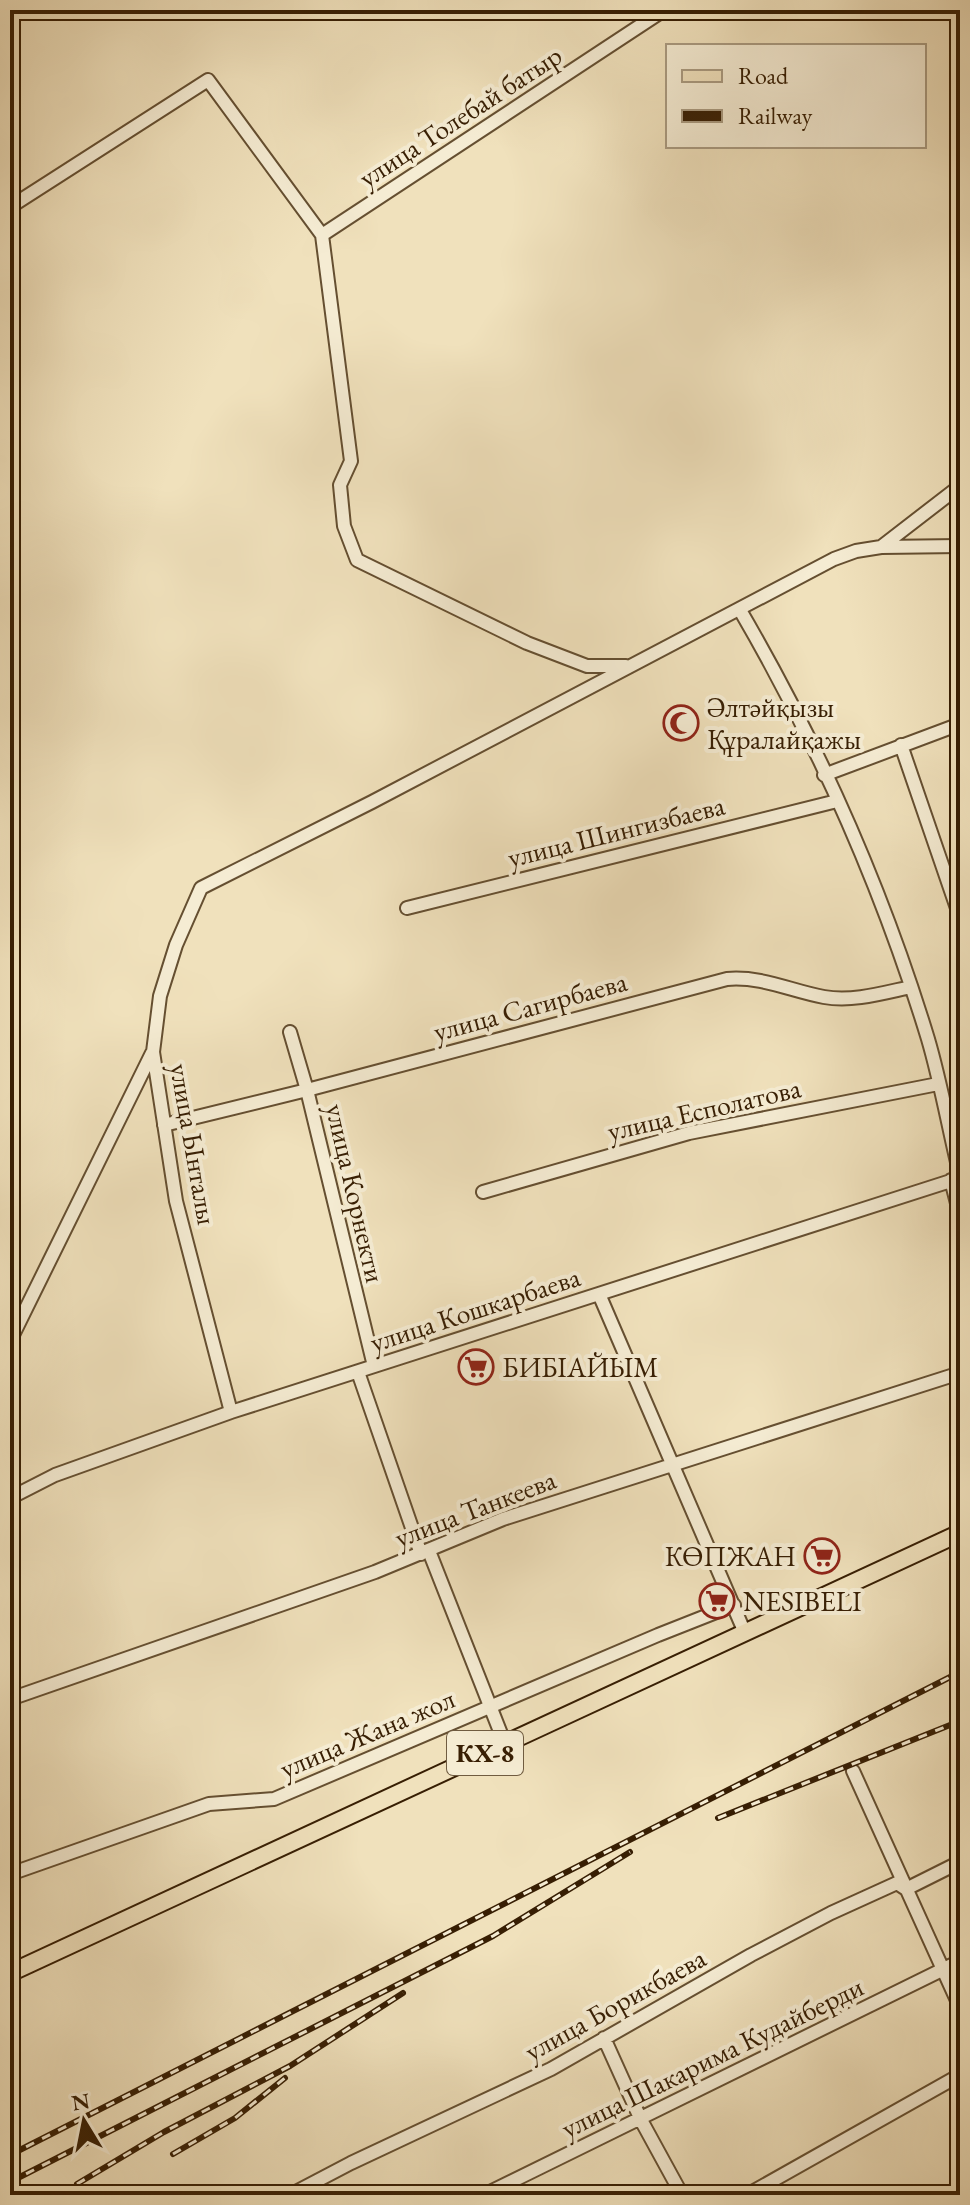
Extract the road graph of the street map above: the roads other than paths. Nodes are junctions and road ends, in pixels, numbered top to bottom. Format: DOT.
graph roads {
  1 [pos="664,10"];
  2 [pos="10,207"];
  3 [pos="322,235"];
  4 [pos="960,486"];
  5 [pos="960,546"];
  6 [pos="881,547"];
  7 [pos="740,610"];
  8 [pos="629,666"];
  9 [pos="960,724"];
  10 [pos="901,745"];
  11 [pos="824,775"];
  12 [pos="837,801"];
  13 [pos="407,908"];
  14 [pos="960,917"];
  15 [pos="911,987"];
  16 [pos="290,1032"];
  17 [pos="153,1052"];
  18 [pos="938,1084"];
  19 [pos="307,1090"];
  20 [pos="164,1125"];
  21 [pos="957,1178"];
  22 [pos="483,1192"];
  23 [pos="960,1215"];
  24 [pos="599,1294"];
  25 [pos="10,1341"];
  26 [pos="374,1366"];
  27 [pos="358,1372"];
  28 [pos="960,1373"];
  29 [pos="231,1412"];
  30 [pos="672,1463"];
  31 [pos="10,1498"];
  32 [pos="960,1533"];
  33 [pos="425,1552"];
  34 [pos="734,1605"];
  35 [pos="745,1633"];
  36 [pos="10,1699"];
  37 [pos="491,1707"];
  38 [pos="505,1744"];
  39 [pos="853,1771"];
  40 [pos="960,1862"];
  41 [pos="10,1874"];
  42 [pos="906,1889"];
  43 [pos="960,1961"];
  44 [pos="942,1970"];
  45 [pos="10,1973"];
  46 [pos="960,2007"];
  47 [pos="604,2038"];
  48 [pos="960,2075"];
  49 [pos="641,2120"];
  50 [pos="290,2195"];
  51 [pos="484,2195"];
  52 [pos="682,2195"];
  53 [pos="747,2195"];
  1 -- 3 [label="street, улица Толебай батыр"];
  2 -- 3 [label="street"];
  3 -- 8 [label="street"];
  4 -- 6 [label="street"];
  5 -- 6 [label="street"];
  6 -- 7 [label="street"];
  7 -- 8 [label="street"];
  7 -- 11 [label="street"];
  8 -- 17 [label="street, улица Ынталы"];
  9 -- 10 [label="street"];
  10 -- 11 [label="street"];
  10 -- 14 [label="street"];
  11 -- 12 [label="street"];
  12 -- 13 [label="street, улица Шингизбаева"];
  12 -- 15 [label="street"];
  15 -- 18 [label="street"];
  15 -- 19 [label="street, улица Сагирбаева"];
  16 -- 19 [label="street, улица Корнекти"];
  17 -- 20 [label="street, улица Ынталы"];
  17 -- 25 [label="street"];
  18 -- 21 [label="street"];
  18 -- 22 [label="street, улица Есполатова"];
  19 -- 20 [label="street, улица Сагирбаева"];
  19 -- 26 [label="street, улица Корнекти"];
  20 -- 29 [label="street, улица Ынталы"];
  21 -- 23 [label="street"];
  21 -- 24 [label="street, улица Кошкарбаева"];
  24 -- 26 [label="street, улица Кошкарбаева"];
  24 -- 30 [label="street"];
  26 -- 27 [label="street, улица Кошкарбаева"];
  27 -- 29 [label="street, улица Кошкарбаева"];
  27 -- 33 [label="street"];
  28 -- 30 [label="street, улица Танкеева"];
  29 -- 31 [label="street, улица Кошкарбаева"];
  30 -- 33 [label="street, улица Танкеева"];
  30 -- 34 [label="street"];
  32 -- 35 [label="main road, КХ-8"];
  33 -- 36 [label="street, улица Танкеева"];
  33 -- 37 [label="street"];
  34 -- 35 [label="street"];
  34 -- 37 [label="street, улица Жана жол"];
  35 -- 38 [label="main road, КХ-8"];
  37 -- 38 [label="street"];
  37 -- 41 [label="street, улица Жана жол"];
  38 -- 45 [label="main road, КХ-8"];
  39 -- 42 [label="street"];
  40 -- 42 [label="street, улица Борикбаева"];
  42 -- 44 [label="street"];
  42 -- 47 [label="street, улица Борикбаева"];
  43 -- 44 [label="street, улица Шакарима Кудайберди"];
  44 -- 46 [label="street"];
  44 -- 49 [label="street, улица Шакарима Кудайберди"];
  47 -- 49 [label="street"];
  47 -- 50 [label="street, улица Борикбаева"];
  48 -- 53 [label="street"];
  49 -- 51 [label="street, улица Шакарима Кудайберди"];
  49 -- 52 [label="street"];
}
